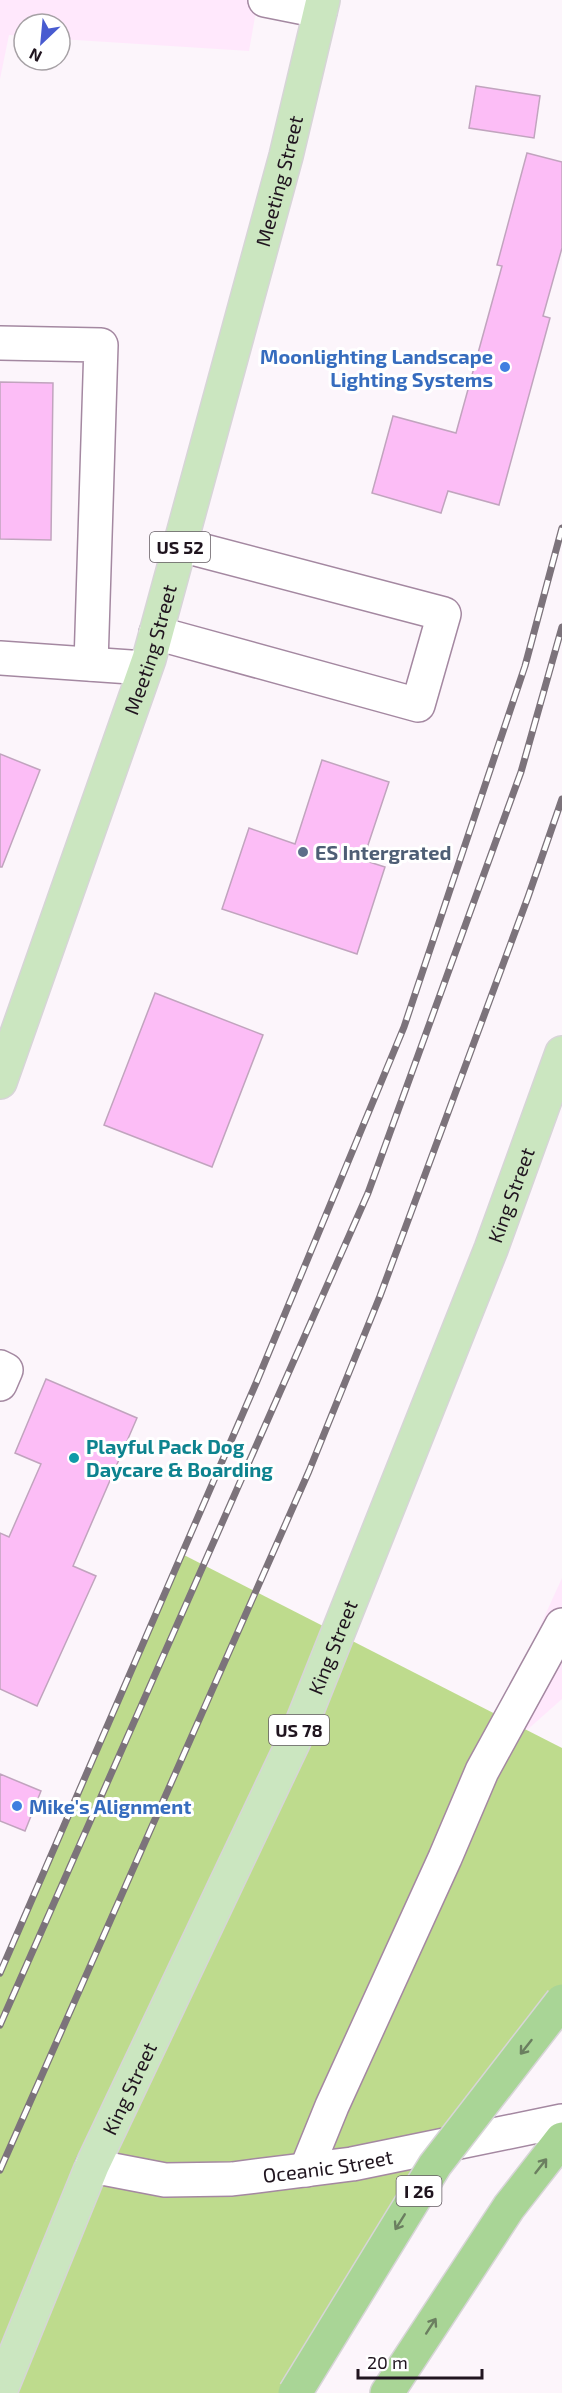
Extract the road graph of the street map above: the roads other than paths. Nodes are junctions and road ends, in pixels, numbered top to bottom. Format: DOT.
graph roads {
  1 [pos="265,0"];
  2 [pos="321,6"];
  3 [pos="0,342"];
  4 [pos="181,544"];
  5 [pos="156,633"];
  6 [pos="0,658"];
  7 [pos="91,664"];
  8 [pos="146,668"];
  9 [pos="562,1053"];
  10 [pos="0,1082"];
  11 [pos="0,1367"];
  12 [pos="0,1384"];
  13 [pos="562,1625"];
  14 [pos="562,2001"];
  15 [pos="562,2121"];
  16 [pos="562,2139"];
  17 [pos="92,2166"];
  18 [pos="306,2170"];
  19 [pos="0,2392"];
  20 [pos="295,2393"];
  21 [pos="387,2393"];
  1 -- 2 [label="street"];
  2 -- 4 [label="main road, Meeting Street / US 52"];
  3 -- 7 [label="street"];
  4 -- 5 [label="main road, Meeting Street / US 52"];
  4 -- 5 [label="street"];
  5 -- 8 [label="main road, Meeting Street / US 52"];
  6 -- 7 [label="street"];
  7 -- 8 [label="street"];
  8 -- 10 [label="main road, Meeting Street / US 52"];
  9 -- 17 [label="main road, King Street / US 78"];
  11 -- 12 [label="street"];
  13 -- 18 [label="street"];
  14 -- 20 [label="highway, I 26, one-way, bridge"];
  15 -- 18 [label="street, Oceanic Street"];
  21 -- 16 [label="highway, one-way"];
  17 -- 18 [label="street, Oceanic Street"];
  17 -- 19 [label="main road, King Street / US 78"];
}
